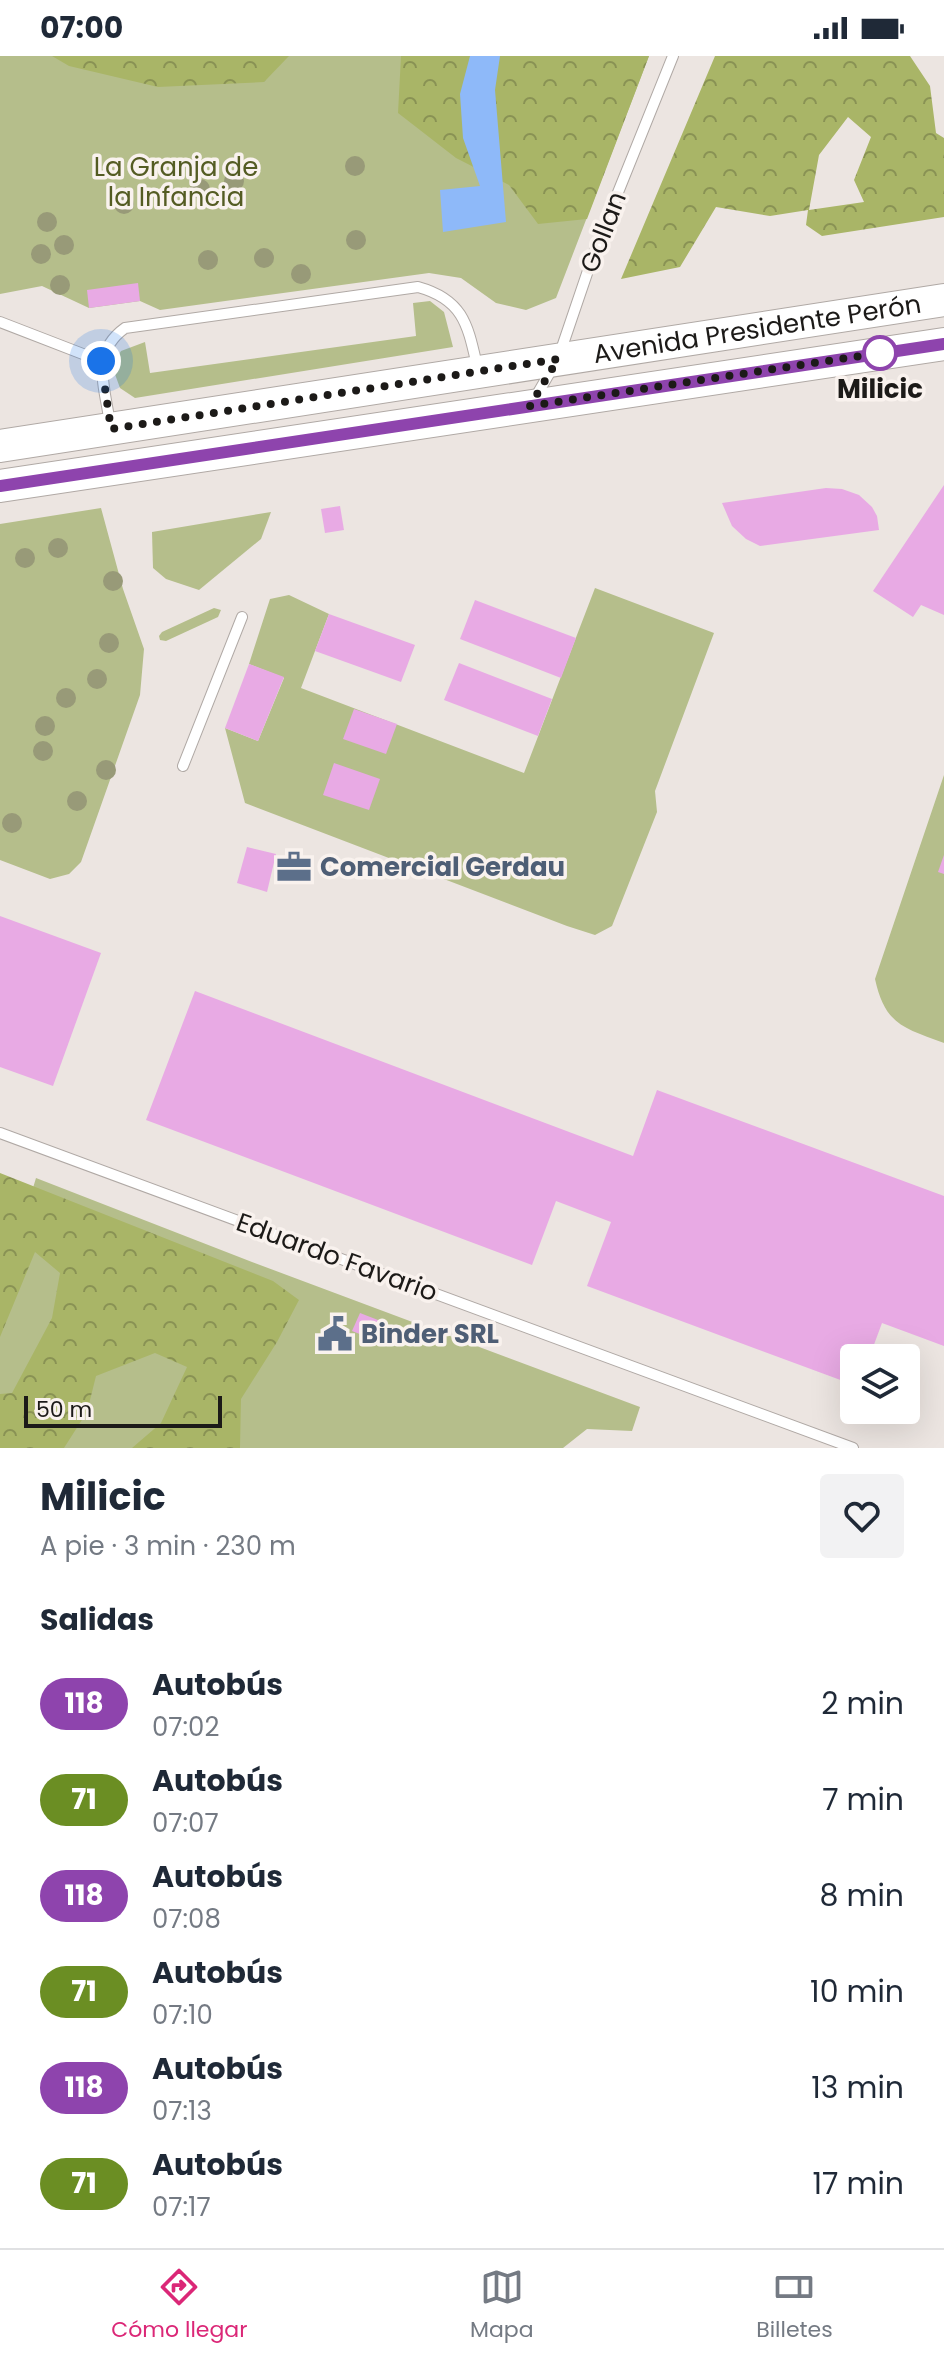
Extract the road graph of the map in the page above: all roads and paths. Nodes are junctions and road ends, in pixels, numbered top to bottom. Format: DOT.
graph roads {
  1 [pos="673,56"];
  2 [pos="944,300"];
  3 [pos="0,322"];
  4 [pos="944,344"];
  5 [pos="558,359"];
  6 [pos="101,361"];
  7 [pos="478,372"];
  8 [pos="530,406"];
  9 [pos="111,429"];
  10 [pos="0,446"];
  11 [pos="0,486"];
  12 [pos="242,617"];
  13 [pos="183,766"];
  14 [pos="0,1133"];
  15 [pos="853,1448"];
  1 -- 5 [label="lane, Gollan"];
  2 -- 5 [label="main road, Avenida Presidente Perón"];
  3 -- 6 [label="lane"];
  4 -- 8 [label="main road, Avenida Presidente Perón"];
  5 -- 7 [label="main road, Avenida Presidente Perón"];
  5 -- 8 [label="lane, Gollan"];
  6 -- 7 [label="lane"];
  6 -- 9 [label="lane"];
  7 -- 9 [label="main road, Avenida Presidente Perón"];
  8 -- 11 [label="main road, Avenida Presidente Perón"];
  9 -- 10 [label="main road, Avenida Presidente Perón"];
  12 -- 13 [label="lane"];
  14 -- 15 [label="lane, Eduardo Favario"];
}
